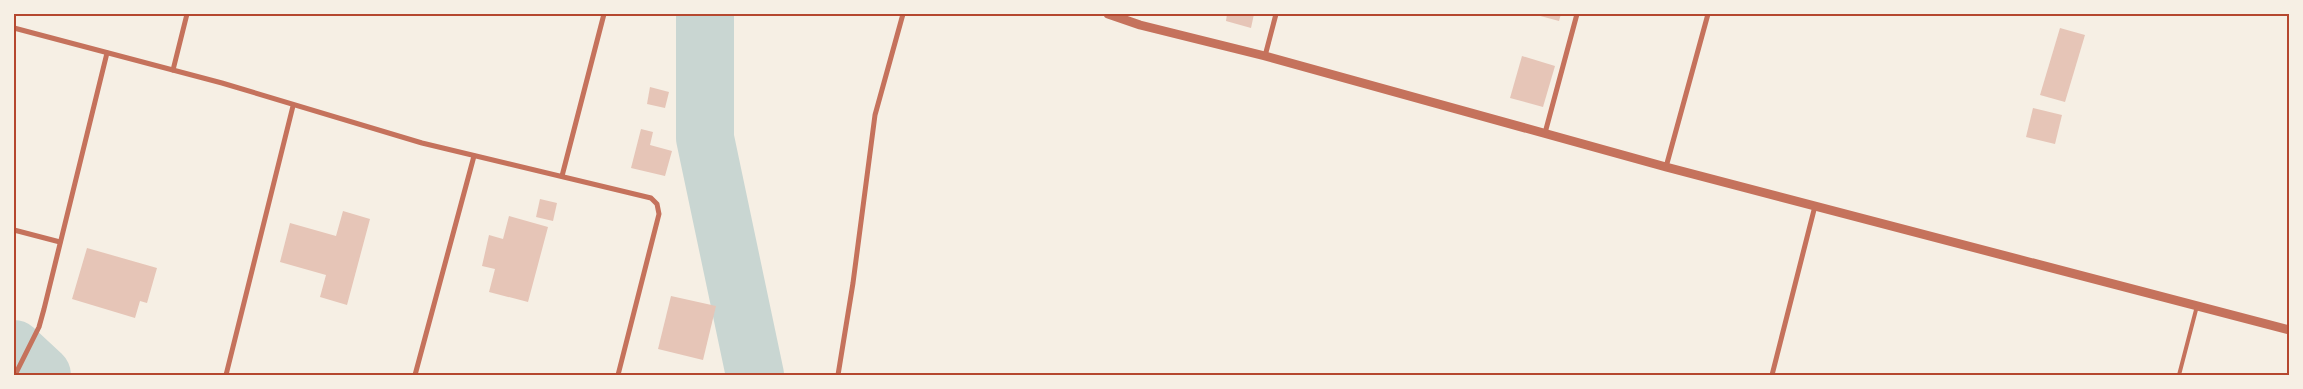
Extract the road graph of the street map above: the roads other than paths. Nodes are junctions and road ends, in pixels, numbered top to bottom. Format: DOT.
graph roads {
  1 [pos="187,14"];
  2 [pos="604,14"];
  3 [pos="903,14"];
  4 [pos="1108,14"];
  5 [pos="1276,14"];
  6 [pos="1577,14"];
  7 [pos="1708,14"];
  8 [pos="14,28"];
  9 [pos="107,52"];
  10 [pos="1265,56"];
  11 [pos="173,70"];
  12 [pos="293,106"];
  13 [pos="1545,133"];
  14 [pos="474,156"];
  15 [pos="1666,167"];
  16 [pos="562,176"];
  17 [pos="1815,206"];
  18 [pos="14,230"];
  19 [pos="60,242"];
  20 [pos="2197,306"];
  21 [pos="2289,330"];
  22 [pos="15,375"];
  23 [pos="226,375"];
  24 [pos="415,375"];
  25 [pos="618,375"];
  26 [pos="838,375"];
  27 [pos="1772,375"];
  28 [pos="2179,375"];
  1 -- 11 [label="street"];
  2 -- 16 [label="street"];
  3 -- 26 [label="street"];
  4 -- 10 [label="street"];
  5 -- 10 [label="street"];
  6 -- 13 [label="street"];
  7 -- 15 [label="street"];
  8 -- 9 [label="street"];
  9 -- 11 [label="street"];
  9 -- 19 [label="street"];
  10 -- 13 [label="street"];
  11 -- 12 [label="street"];
  12 -- 14 [label="street"];
  12 -- 23 [label="street"];
  13 -- 15 [label="street"];
  14 -- 16 [label="street"];
  14 -- 24 [label="street"];
  15 -- 17 [label="street"];
  16 -- 25 [label="street"];
  17 -- 20 [label="street"];
  17 -- 27 [label="street"];
  18 -- 19 [label="street"];
  19 -- 22 [label="street"];
  20 -- 21 [label="street"];
  20 -- 28 [label="lane"];
}
